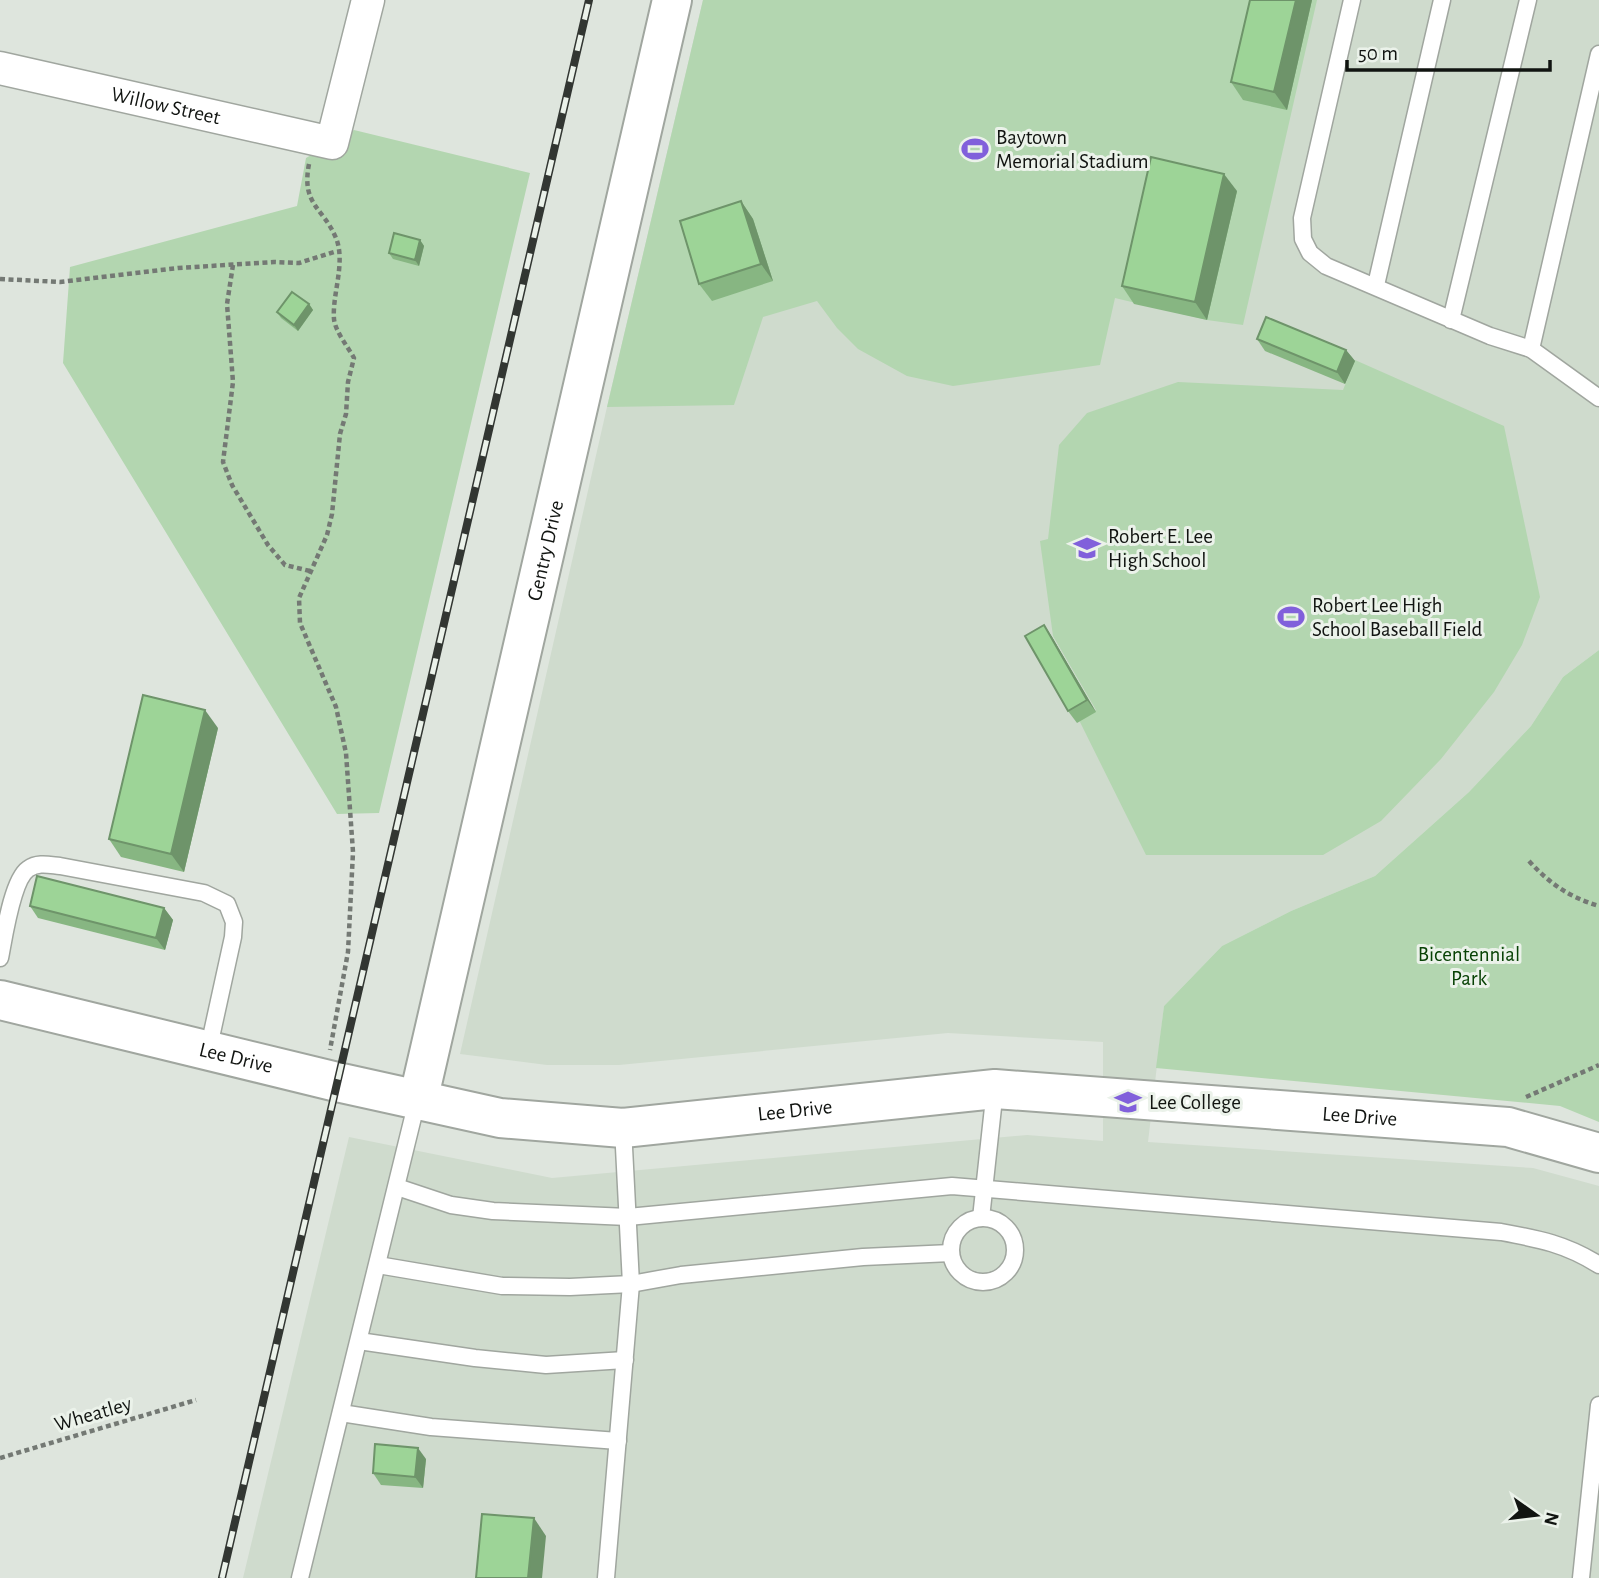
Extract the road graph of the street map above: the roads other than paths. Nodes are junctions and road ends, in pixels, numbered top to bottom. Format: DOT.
graph roads {
  1 [pos="368,0"];
  2 [pos="671,0"];
  3 [pos="1352,0"];
  4 [pos="1442,0"];
  5 [pos="1528,0"];
  6 [pos="1599,54"];
  7 [pos="0,68"];
  8 [pos="1591,121"];
  9 [pos="1376,285"];
  10 [pos="1451,320"];
  11 [pos="1531,349"];
  12 [pos="1599,398"];
  13 [pos="0,958"];
  14 [pos="0,1000"];
  15 [pos="208,1051"];
  16 [pos="995,1089"];
  17 [pos="418,1101"];
  18 [pos="623,1128"];
  19 [pos="1599,1153"];
  20 [pos="397,1187"];
  21 [pos="984,1190"];
  22 [pos="628,1217"];
  23 [pos="981,1218"];
  24 [pos="951,1253"];
  25 [pos="377,1265"];
  26 [pos="1599,1265"];
  27 [pos="631,1284"];
  28 [pos="359,1341"];
  29 [pos="625,1360"];
  30 [pos="1599,1405"];
  31 [pos="341,1413"];
  32 [pos="618,1441"];
  33 [pos="1583,1558"];
  34 [pos="300,1578"];
  35 [pos="606,1578"];
  36 [pos="1581,1578"];
  37 [pos="1594,1578"];
  1 -- 7 [label="street, Willow Street"];
  2 -- 17 [label="main road, Gentry Drive"];
  3 -- 9 [label="lane"];
  4 -- 9 [label="lane"];
  5 -- 10 [label="lane"];
  6 -- 8 [label="lane"];
  8 -- 11 [label="lane"];
  9 -- 10 [label="lane"];
  10 -- 11 [label="lane"];
  11 -- 12 [label="lane"];
  13 -- 15 [label="lane"];
  14 -- 15 [label="main road, Lee Drive"];
  15 -- 17 [label="main road, Lee Drive"];
  16 -- 18 [label="main road, Lee Drive"];
  16 -- 19 [label="main road, Lee Drive"];
  16 -- 21 [label="lane"];
  17 -- 18 [label="main road, Lee Drive"];
  17 -- 20 [label="lane"];
  18 -- 22 [label="lane"];
  20 -- 22 [label="lane"];
  20 -- 25 [label="lane"];
  21 -- 22 [label="lane"];
  21 -- 23 [label="lane"];
  21 -- 26 [label="lane"];
  22 -- 27 [label="lane"];
  23 -- 24 [label="lane"];
  23 -- 24 [label="lane"];
  24 -- 27 [label="lane"];
  25 -- 27 [label="lane"];
  25 -- 28 [label="lane"];
  27 -- 29 [label="lane"];
  28 -- 29 [label="lane"];
  28 -- 31 [label="lane"];
  29 -- 32 [label="lane"];
  30 -- 33 [label="lane"];
  31 -- 32 [label="lane"];
  31 -- 34 [label="lane"];
  32 -- 35 [label="lane"];
  33 -- 36 [label="lane"];
  33 -- 37 [label="lane"];
}
